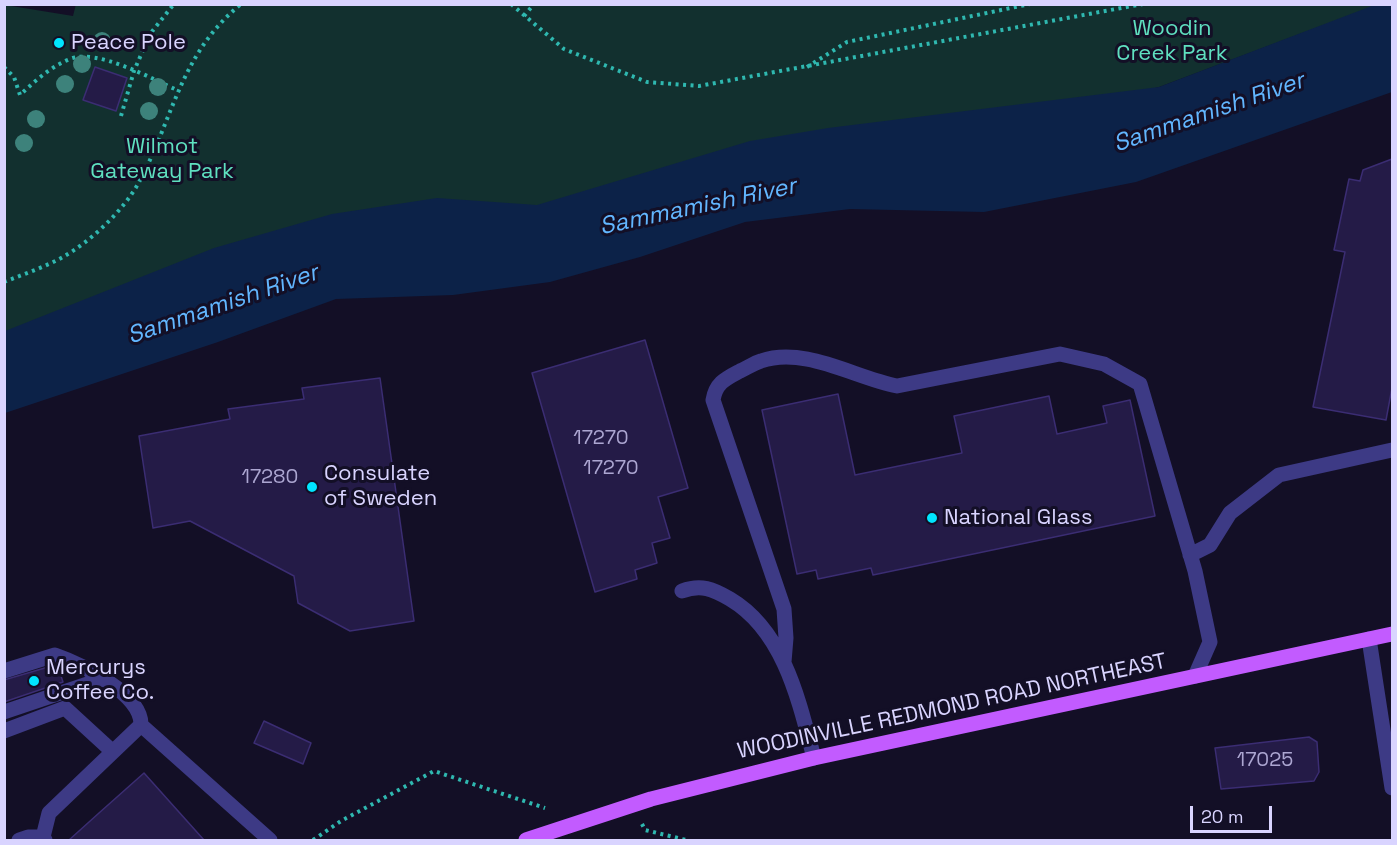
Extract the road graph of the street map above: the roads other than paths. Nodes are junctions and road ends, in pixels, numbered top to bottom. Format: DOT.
graph roads {
  1 [pos="1392,450"];
  2 [pos="1190,555"];
  3 [pos="682,591"];
  4 [pos="1392,634"];
  5 [pos="1369,639"];
  6 [pos="784,662"];
  7 [pos="4,671"];
  8 [pos="1195,676"];
  9 [pos="102,678"];
  10 [pos="1385,697"];
  11 [pos="4,712"];
  12 [pos="141,725"];
  13 [pos="4,731"];
  14 [pos="112,752"];
  15 [pos="814,758"];
  16 [pos="1392,788"];
  17 [pos="44,839"];
  18 [pos="19,840"];
  19 [pos="270,840"];
  20 [pos="526,840"];
  1 -- 2 [label="lane"];
  2 -- 6 [label="lane"];
  2 -- 8 [label="lane"];
  3 -- 6 [label="lane"];
  4 -- 5 [label="main road, WOODINVILLE REDMOND ROAD NORTHEAST"];
  5 -- 8 [label="main road, WOODINVILLE REDMOND ROAD NORTHEAST"];
  5 -- 10 [label="lane"];
  6 -- 15 [label="lane"];
  7 -- 9 [label="lane"];
  8 -- 15 [label="main road, WOODINVILLE REDMOND ROAD NORTHEAST"];
  9 -- 11 [label="lane"];
  9 -- 12 [label="lane"];
  10 -- 16 [label="lane"];
  12 -- 14 [label="lane"];
  12 -- 19 [label="lane"];
  13 -- 14 [label="lane"];
  14 -- 17 [label="lane"];
  15 -- 20 [label="main road, WOODINVILLE REDMOND ROAD NORTHEAST"];
  17 -- 18 [label="lane"];
}
